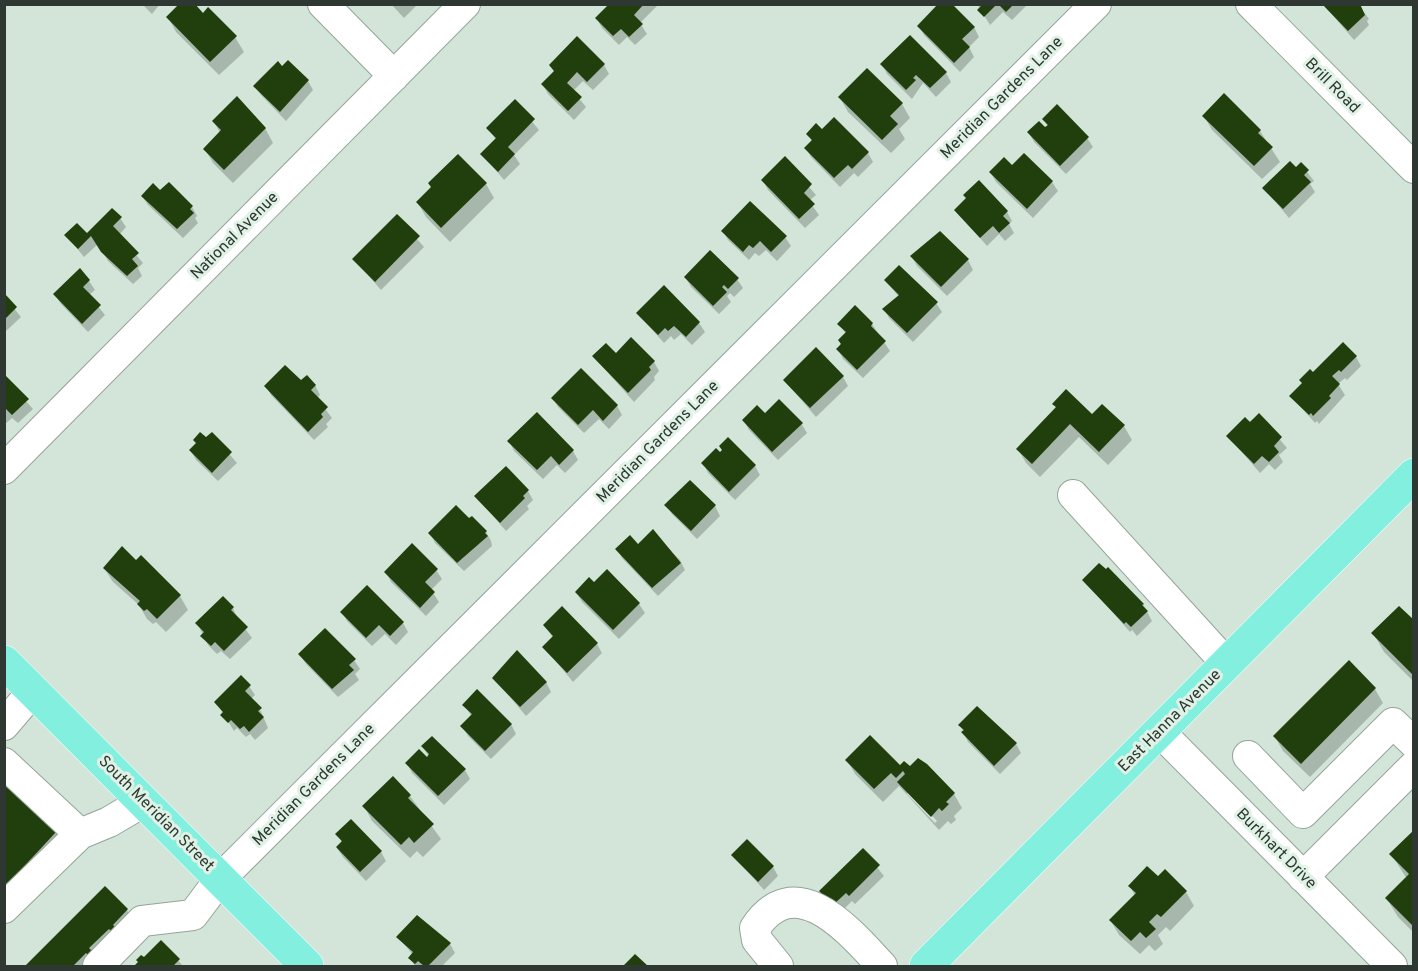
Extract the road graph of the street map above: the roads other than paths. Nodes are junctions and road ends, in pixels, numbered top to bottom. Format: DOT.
graph roads {
  1 [pos="323,4"];
  2 [pos="465,4"];
  3 [pos="1096,4"];
  4 [pos="1252,5"];
  5 [pos="394,76"];
  6 [pos="1413,168"];
  7 [pos="4,469"];
  8 [pos="1413,475"];
  9 [pos="1072,495"];
  10 [pos="4,662"];
  11 [pos="1227,664"];
  12 [pos="33,691"];
  13 [pos="4,725"];
  14 [pos="1160,732"];
  15 [pos="1413,743"];
  16 [pos="1248,756"];
  17 [pos="4,763"];
  18 [pos="1413,766"];
  19 [pos="143,802"];
  20 [pos="1303,813"];
  21 [pos="80,834"];
  22 [pos="1334,846"];
  23 [pos="1303,877"];
  24 [pos="220,879"];
  25 [pos="4,908"];
  26 [pos="98,966"];
  27 [pos="307,966"];
  28 [pos="778,966"];
  29 [pos="882,966"];
  30 [pos="926,966"];
  31 [pos="1392,966"];
  1 -- 5 [label="street"];
  2 -- 5 [label="street, National Avenue"];
  3 -- 24 [label="street, Meridian Gardens Lane"];
  4 -- 6 [label="street, Brill Road"];
  5 -- 7 [label="street, National Avenue"];
  8 -- 11 [label="main road, East Hanna Avenue"];
  9 -- 11 [label="street"];
  10 -- 12 [label="main road, South Meridian Street"];
  11 -- 14 [label="main road, East Hanna Avenue"];
  12 -- 13 [label="street"];
  12 -- 19 [label="main road, South Meridian Street"];
  14 -- 23 [label="street, Burkhart Drive"];
  14 -- 30 [label="main road, East Hanna Avenue"];
  15 -- 20 [label="street"];
  16 -- 20 [label="street"];
  17 -- 21 [label="street"];
  18 -- 22 [label="street"];
  19 -- 21 [label="street"];
  19 -- 24 [label="main road, South Meridian Street"];
  20 -- 22 [label="street"];
  21 -- 25 [label="street"];
  22 -- 23 [label="street"];
  23 -- 31 [label="street, Burkhart Drive"];
  24 -- 26 [label="street, Meridian Gardens Lane"];
  24 -- 27 [label="main road, South Meridian Street"];
  28 -- 29 [label="street"];
}
